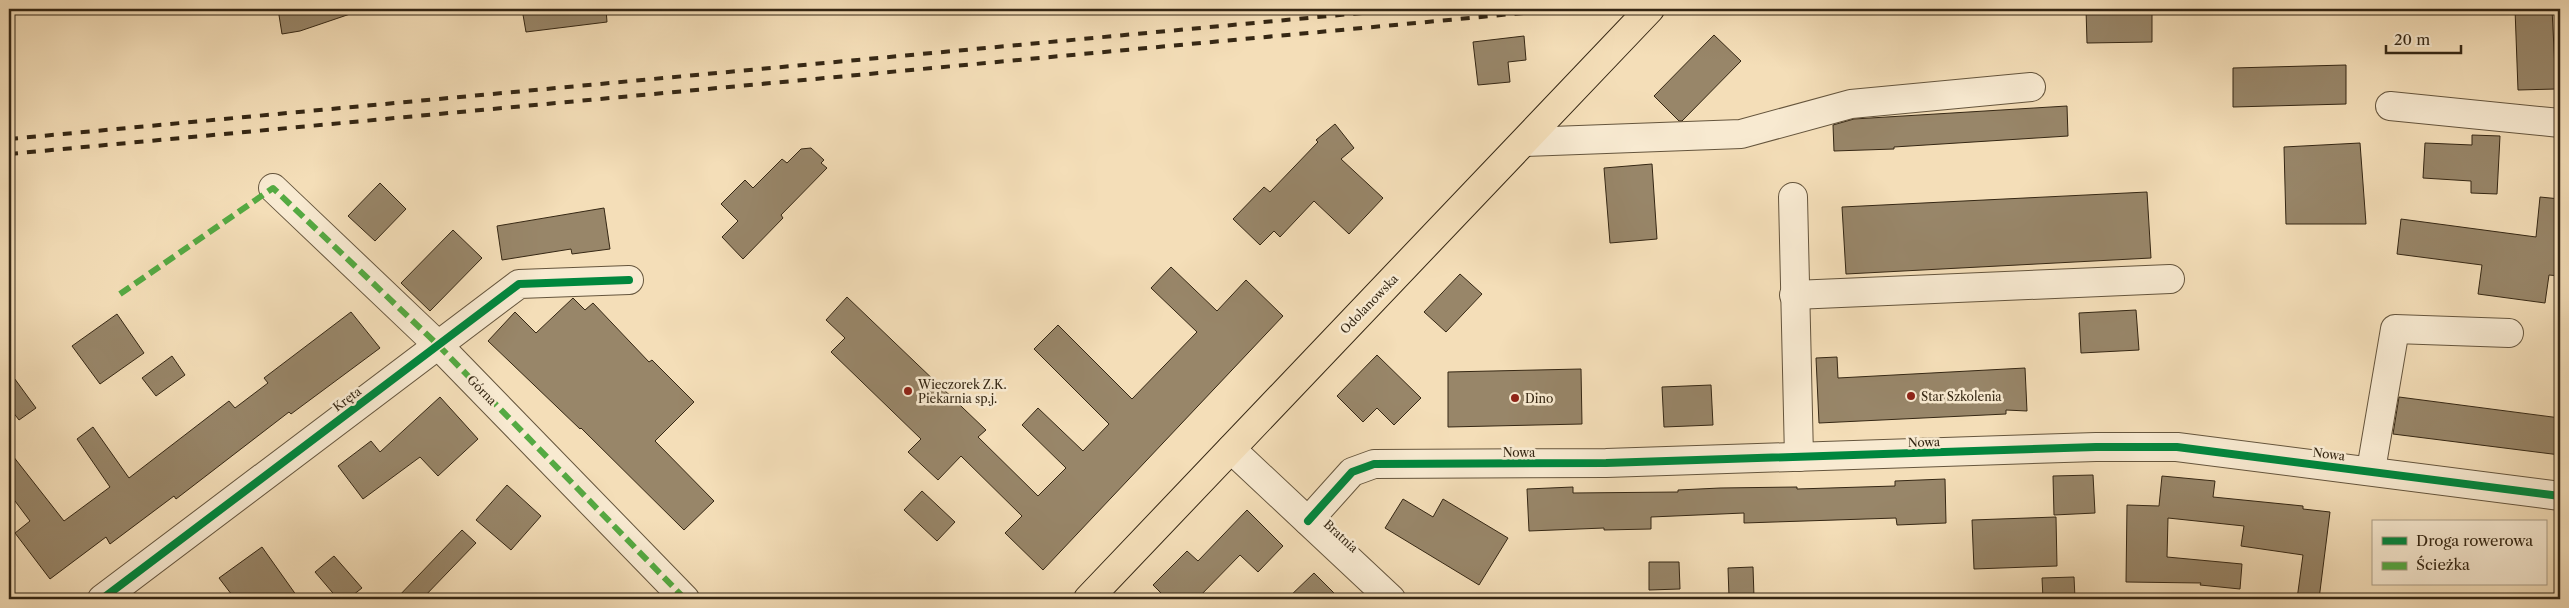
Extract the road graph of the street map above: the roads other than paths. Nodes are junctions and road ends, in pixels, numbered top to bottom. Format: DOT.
graph roads {
  1 [pos="1650,9"];
  2 [pos="2031,87"];
  3 [pos="2390,106"];
  4 [pos="2560,122"];
  5 [pos="1524,142"];
  6 [pos="273,188"];
  7 [pos="1793,197"];
  8 [pos="2170,279"];
  9 [pos="628,280"];
  10 [pos="1794,295"];
  11 [pos="2509,333"];
  12 [pos="438,345"];
  13 [pos="1231,449"];
  14 [pos="1799,457"];
  15 [pos="2371,470"];
  16 [pos="2560,496"];
  17 [pos="1308,521"];
  18 [pos="102,599"];
  19 [pos="685,599"];
  20 [pos="1088,599"];
  21 [pos="1391,599"];
  1 -- 5 [label="main road, Odolanowska"];
  2 -- 5 [label="street"];
  3 -- 4 [label="street"];
  5 -- 13 [label="main road, Odolanowska"];
  6 -- 12 [label="street, Górna"];
  7 -- 10 [label="street"];
  8 -- 10 [label="street"];
  9 -- 12 [label="street, Kręta"];
  10 -- 14 [label="street"];
  11 -- 15 [label="street"];
  12 -- 18 [label="street, Kręta"];
  12 -- 19 [label="street, Górna"];
  13 -- 17 [label="street, Bratnia"];
  13 -- 20 [label="main road, Odolanowska"];
  14 -- 15 [label="street, Nowa"];
  14 -- 17 [label="street, Nowa"];
  15 -- 16 [label="street, Nowa"];
  17 -- 21 [label="street, Bratnia"];
}
